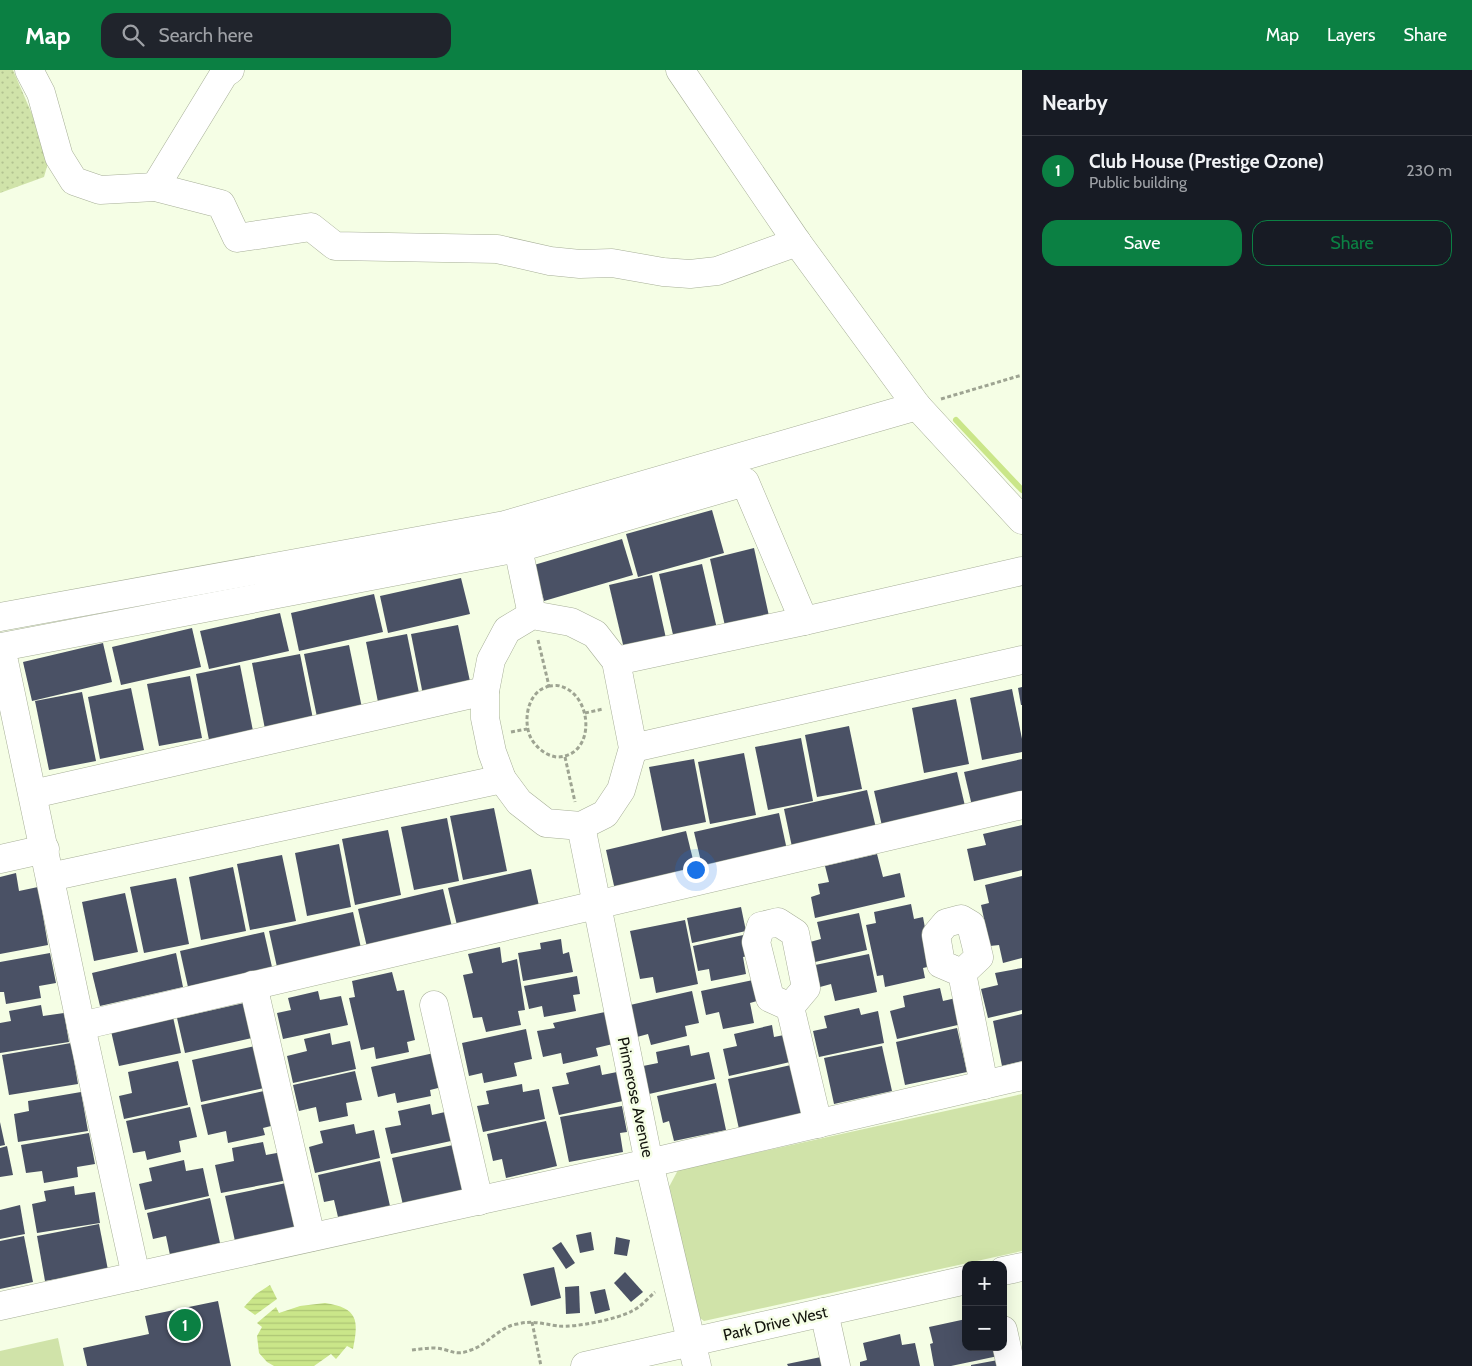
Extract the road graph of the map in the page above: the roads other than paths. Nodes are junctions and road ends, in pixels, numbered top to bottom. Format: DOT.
graph roads {
  1 [pos="29,70"];
  2 [pos="230,70"];
  3 [pos="680,70"];
  4 [pos="155,187"];
  5 [pos="797,242"];
  6 [pos="917,406"];
  7 [pos="1022,520"];
  8 [pos="518,548"];
  9 [pos="1022,571"];
  10 [pos="532,615"];
  11 [pos="0,617"];
  12 [pos="804,621"];
  13 [pos="1022,660"];
  14 [pos="616,661"];
  15 [pos="485,691"];
  16 [pos="633,748"];
  17 [pos="502,779"];
  18 [pos="33,794"];
  19 [pos="1022,805"];
  20 [pos="581,826"];
  21 [pos="45,849"];
  22 [pos="0,858"];
  23 [pos="50,877"];
  24 [pos="596,906"];
  25 [pos="962,973"];
  26 [pos="253,985"];
  27 [pos="434,1005"];
  28 [pos="790,1007"];
  29 [pos="80,1026"];
  30 [pos="1022,1076"];
  31 [pos="984,1085"];
  32 [pos="818,1124"];
  33 [pos="649,1163"];
  34 [pos="479,1201"];
  35 [pos="310,1237"];
  36 [pos="1022,1267"];
  37 [pos="1007,1270"];
  38 [pos="136,1276"];
  39 [pos="962,1281"];
  40 [pos="0,1306"];
  41 [pos="824,1312"];
  42 [pos="1007,1348"];
  43 [pos="694,1354"];
  44 [pos="585,1366"];
  45 [pos="836,1366"];
  46 [pos="1011,1366"];
  1 -- 4 [label="street"];
  2 -- 4 [label="street"];
  3 -- 5 [label="street"];
  4 -- 5 [label="street"];
  5 -- 6 [label="street"];
  6 -- 7 [label="street"];
  6 -- 11 [label="street"];
  8 -- 10 [label="street"];
  8 -- 12 [label="street"];
  8 -- 18 [label="street"];
  9 -- 12 [label="street"];
  10 -- 14 [label="street"];
  10 -- 15 [label="street"];
  12 -- 14 [label="street"];
  13 -- 16 [label="street"];
  14 -- 16 [label="street"];
  15 -- 17 [label="street"];
  15 -- 18 [label="street"];
  16 -- 20 [label="street"];
  17 -- 20 [label="street"];
  17 -- 23 [label="street"];
  18 -- 21 [label="street"];
  19 -- 24 [label="street"];
  20 -- 24 [label="street, Primerose Avenue"];
  21 -- 22 [label="street"];
  21 -- 23 [label="street"];
  23 -- 29 [label="street"];
  24 -- 26 [label="street"];
  24 -- 33 [label="street, Primerose Avenue"];
  25 -- 31 [label="street"];
  26 -- 29 [label="street"];
  26 -- 35 [label="street"];
  27 -- 34 [label="street"];
  28 -- 32 [label="street"];
  29 -- 38 [label="street"];
  30 -- 31 [label="street"];
  31 -- 32 [label="street"];
  32 -- 33 [label="street"];
  33 -- 34 [label="street"];
  33 -- 43 [label="street, Primerose Avenue"];
  34 -- 35 [label="street"];
  35 -- 38 [label="street"];
  36 -- 37 [label="street"];
  38 -- 40 [label="street"];
  39 -- 41 [label="street, Park Drive West"];
  41 -- 43 [label="street, Park Drive West"];
  41 -- 45 [label="street"];
  42 -- 46 [label="street"];
  43 -- 44 [label="street, Park Drive West"];
}
